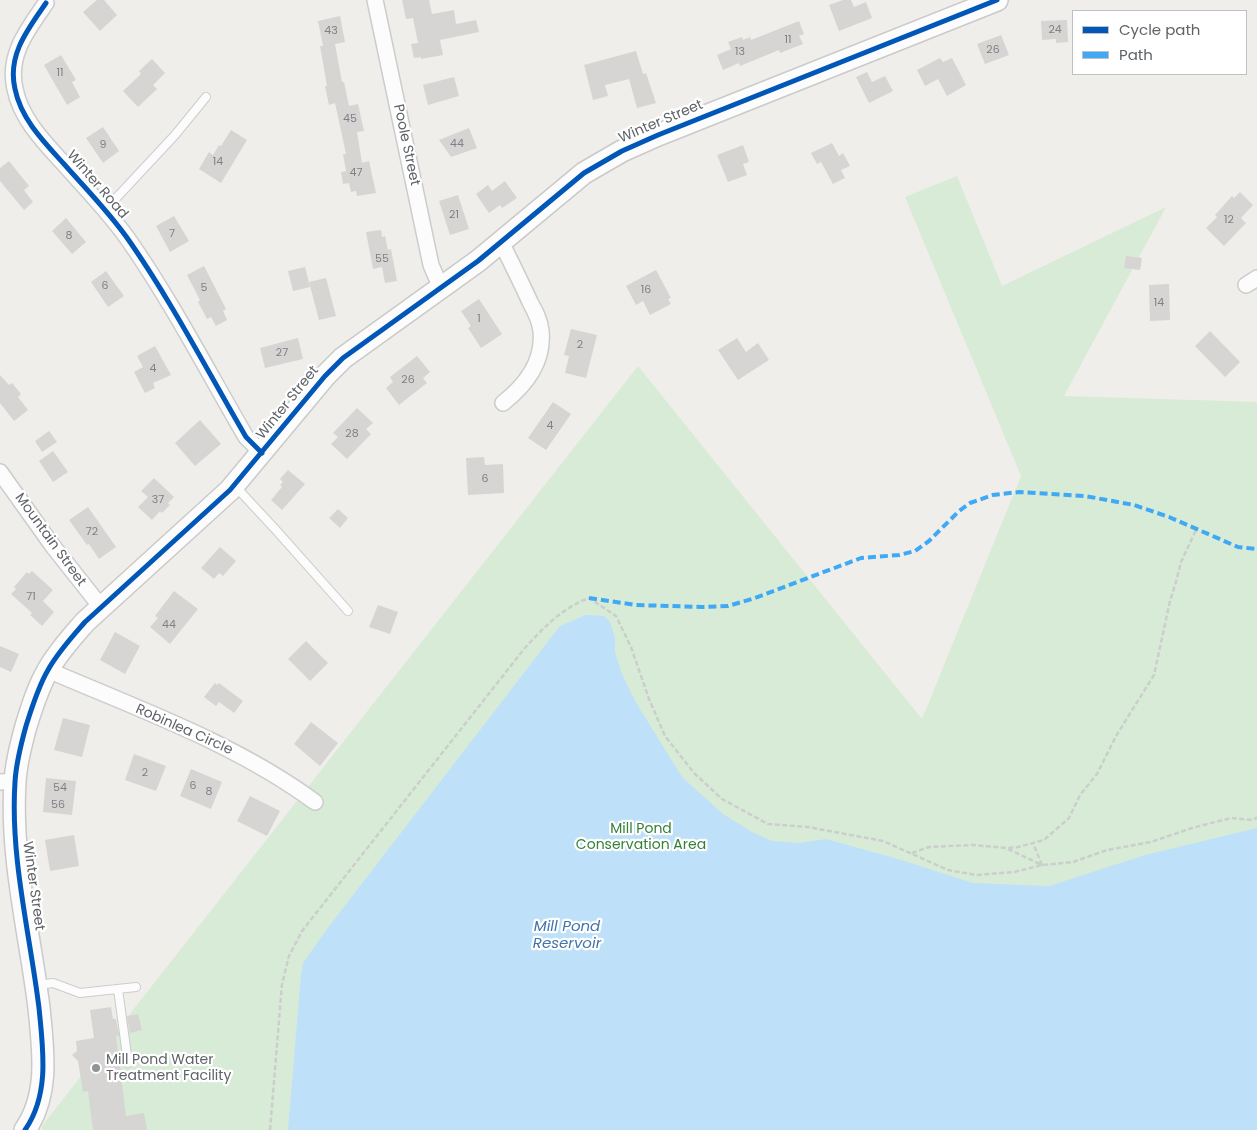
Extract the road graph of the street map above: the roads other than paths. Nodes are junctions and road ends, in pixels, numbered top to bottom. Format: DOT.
graph roads {
  1 [pos="376,0"];
  2 [pos="997,0"];
  3 [pos="46,3"];
  4 [pos="206,97"];
  5 [pos="104,210"];
  6 [pos="502,242"];
  7 [pos="441,288"];
  8 [pos="503,403"];
  9 [pos="262,453"];
  10 [pos="0,472"];
  11 [pos="234,486"];
  12 [pos="101,608"];
  13 [pos="348,611"];
  14 [pos="48,670"];
  15 [pos="8,782"];
  16 [pos="315,802"];
  17 [pos="36,985"];
  18 [pos="136,987"];
  19 [pos="118,989"];
  20 [pos="128,1063"];
  21 [pos="27,1126"];
  1 -- 7 [label="street, Poole Street"];
  2 -- 6 [label="street, Winter Street"];
  3 -- 5 [label="street, Winter Road"];
  4 -- 5 [label="lane"];
  5 -- 9 [label="street, Winter Road"];
  6 -- 7 [label="street, Winter Street"];
  6 -- 8 [label="street"];
  7 -- 9 [label="street, Winter Street"];
  9 -- 11 [label="street, Winter Street"];
  10 -- 12 [label="street, Mountain Street"];
  11 -- 12 [label="street, Winter Street"];
  11 -- 13 [label="lane"];
  12 -- 14 [label="street, Winter Street"];
  14 -- 15 [label="street, Winter Street"];
  14 -- 16 [label="street, Robinlea Circle"];
  15 -- 17 [label="street, Winter Street"];
  17 -- 19 [label="lane"];
  17 -- 21 [label="street, Winter Street"];
  18 -- 19 [label="lane"];
  19 -- 20 [label="lane"];
}
